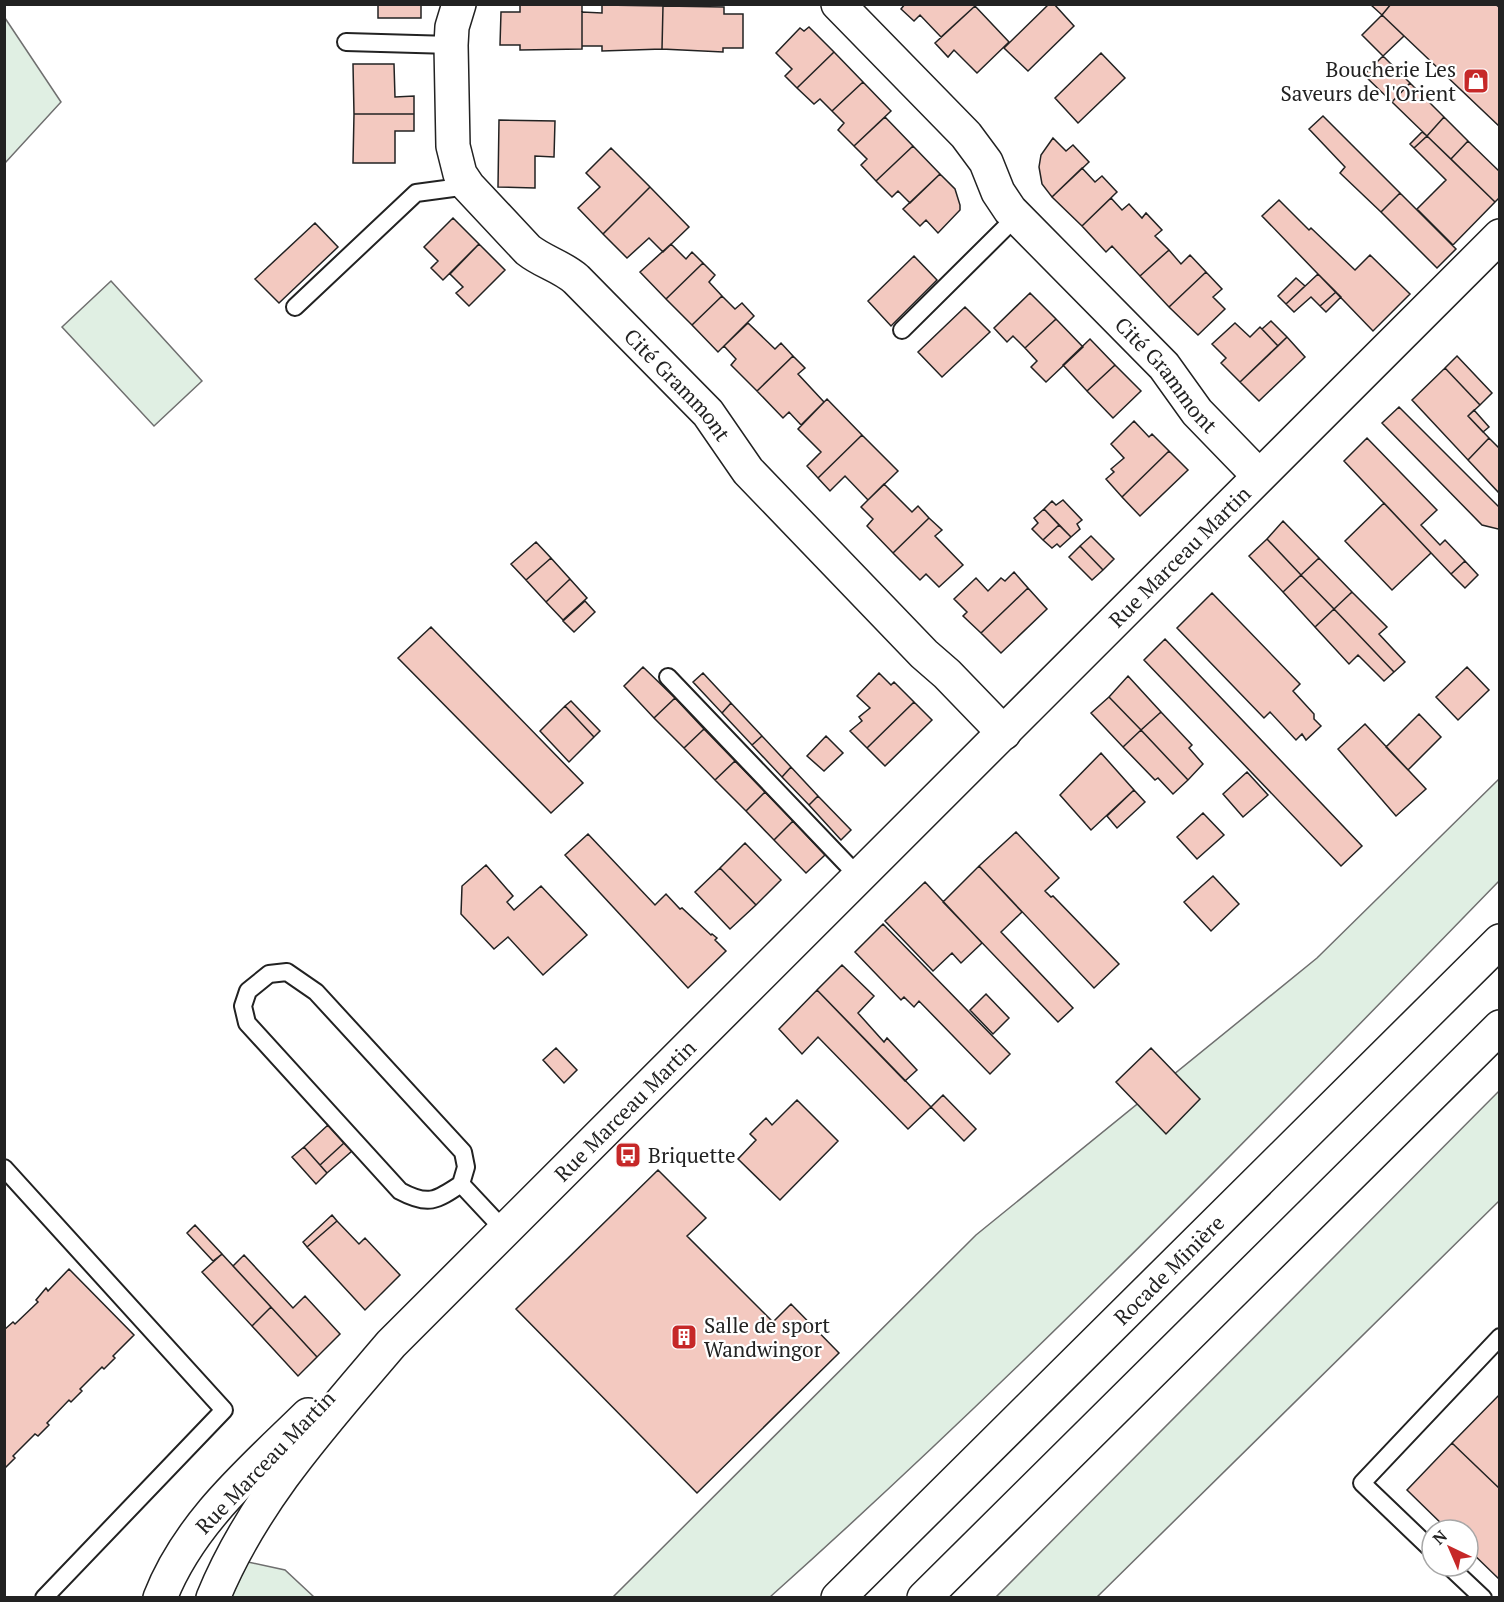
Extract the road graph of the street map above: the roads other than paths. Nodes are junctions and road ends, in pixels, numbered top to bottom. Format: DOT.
graph roads {
  1 [pos="459,4"];
  2 [pos="838,4"];
  3 [pos="346,42"];
  4 [pos="451,45"];
  5 [pos="468,186"];
  6 [pos="1017,216"];
  7 [pos="1500,236"];
  8 [pos="295,306"];
  9 [pos="902,330"];
  10 [pos="1259,476"];
  11 [pos="668,677"];
  12 [pos="1004,733"];
  13 [pos="859,877"];
  14 [pos="1500,941"];
  15 [pos="1500,1027"];
  16 [pos="4,1168"];
  17 [pos="461,1184"];
  18 [pos="504,1230"];
  19 [pos="1500,1337"];
  20 [pos="391,1344"];
  21 [pos="928,1508"];
  22 [pos="1420,1539"];
  23 [pos="977,1546"];
  24 [pos="1462,1578"];
  25 [pos="44,1598"];
  26 [pos="160,1598"];
  27 [pos="213,1598"];
  28 [pos="822,1598"];
  29 [pos="838,1598"];
  30 [pos="924,1598"];
  31 [pos="938,1598"];
  32 [pos="1483,1598"];
  1 -- 4 [label="main road, Cité Grammont"];
  2 -- 6 [label="main road, Cité Grammont"];
  3 -- 4 [label="lane"];
  4 -- 5 [label="main road, Cité Grammont"];
  5 -- 8 [label="lane"];
  5 -- 12 [label="main road, Cité Grammont"];
  6 -- 9 [label="lane"];
  6 -- 10 [label="main road, Cité Grammont"];
  7 -- 10 [label="main road, Rue Marceau Martin"];
  10 -- 12 [label="main road, Rue Marceau Martin"];
  11 -- 13 [label="lane"];
  12 -- 13 [label="main road, Rue Marceau Martin"];
  13 -- 18 [label="main road, Rue Marceau Martin"];
  14 -- 21 [label="main road, Rocade Minière"];
  15 -- 23 [label="main road"];
  16 -- 25 [label="lane"];
  17 -- 17 [label="lane"];
  17 -- 18 [label="lane"];
  18 -- 20 [label="main road, Rue Marceau Martin"];
  19 -- 22 [label="lane"];
  20 -- 26 [label="main road, Rue Marceau Martin"];
  20 -- 27 [label="main road, Rue Marceau Martin"];
  21 -- 28 [label="main road"];
  21 -- 29 [label="main road, Rocade Minière"];
  23 -- 30 [label="main road"];
  23 -- 31 [label="main road"];
  24 -- 32 [label="lane"];
}
